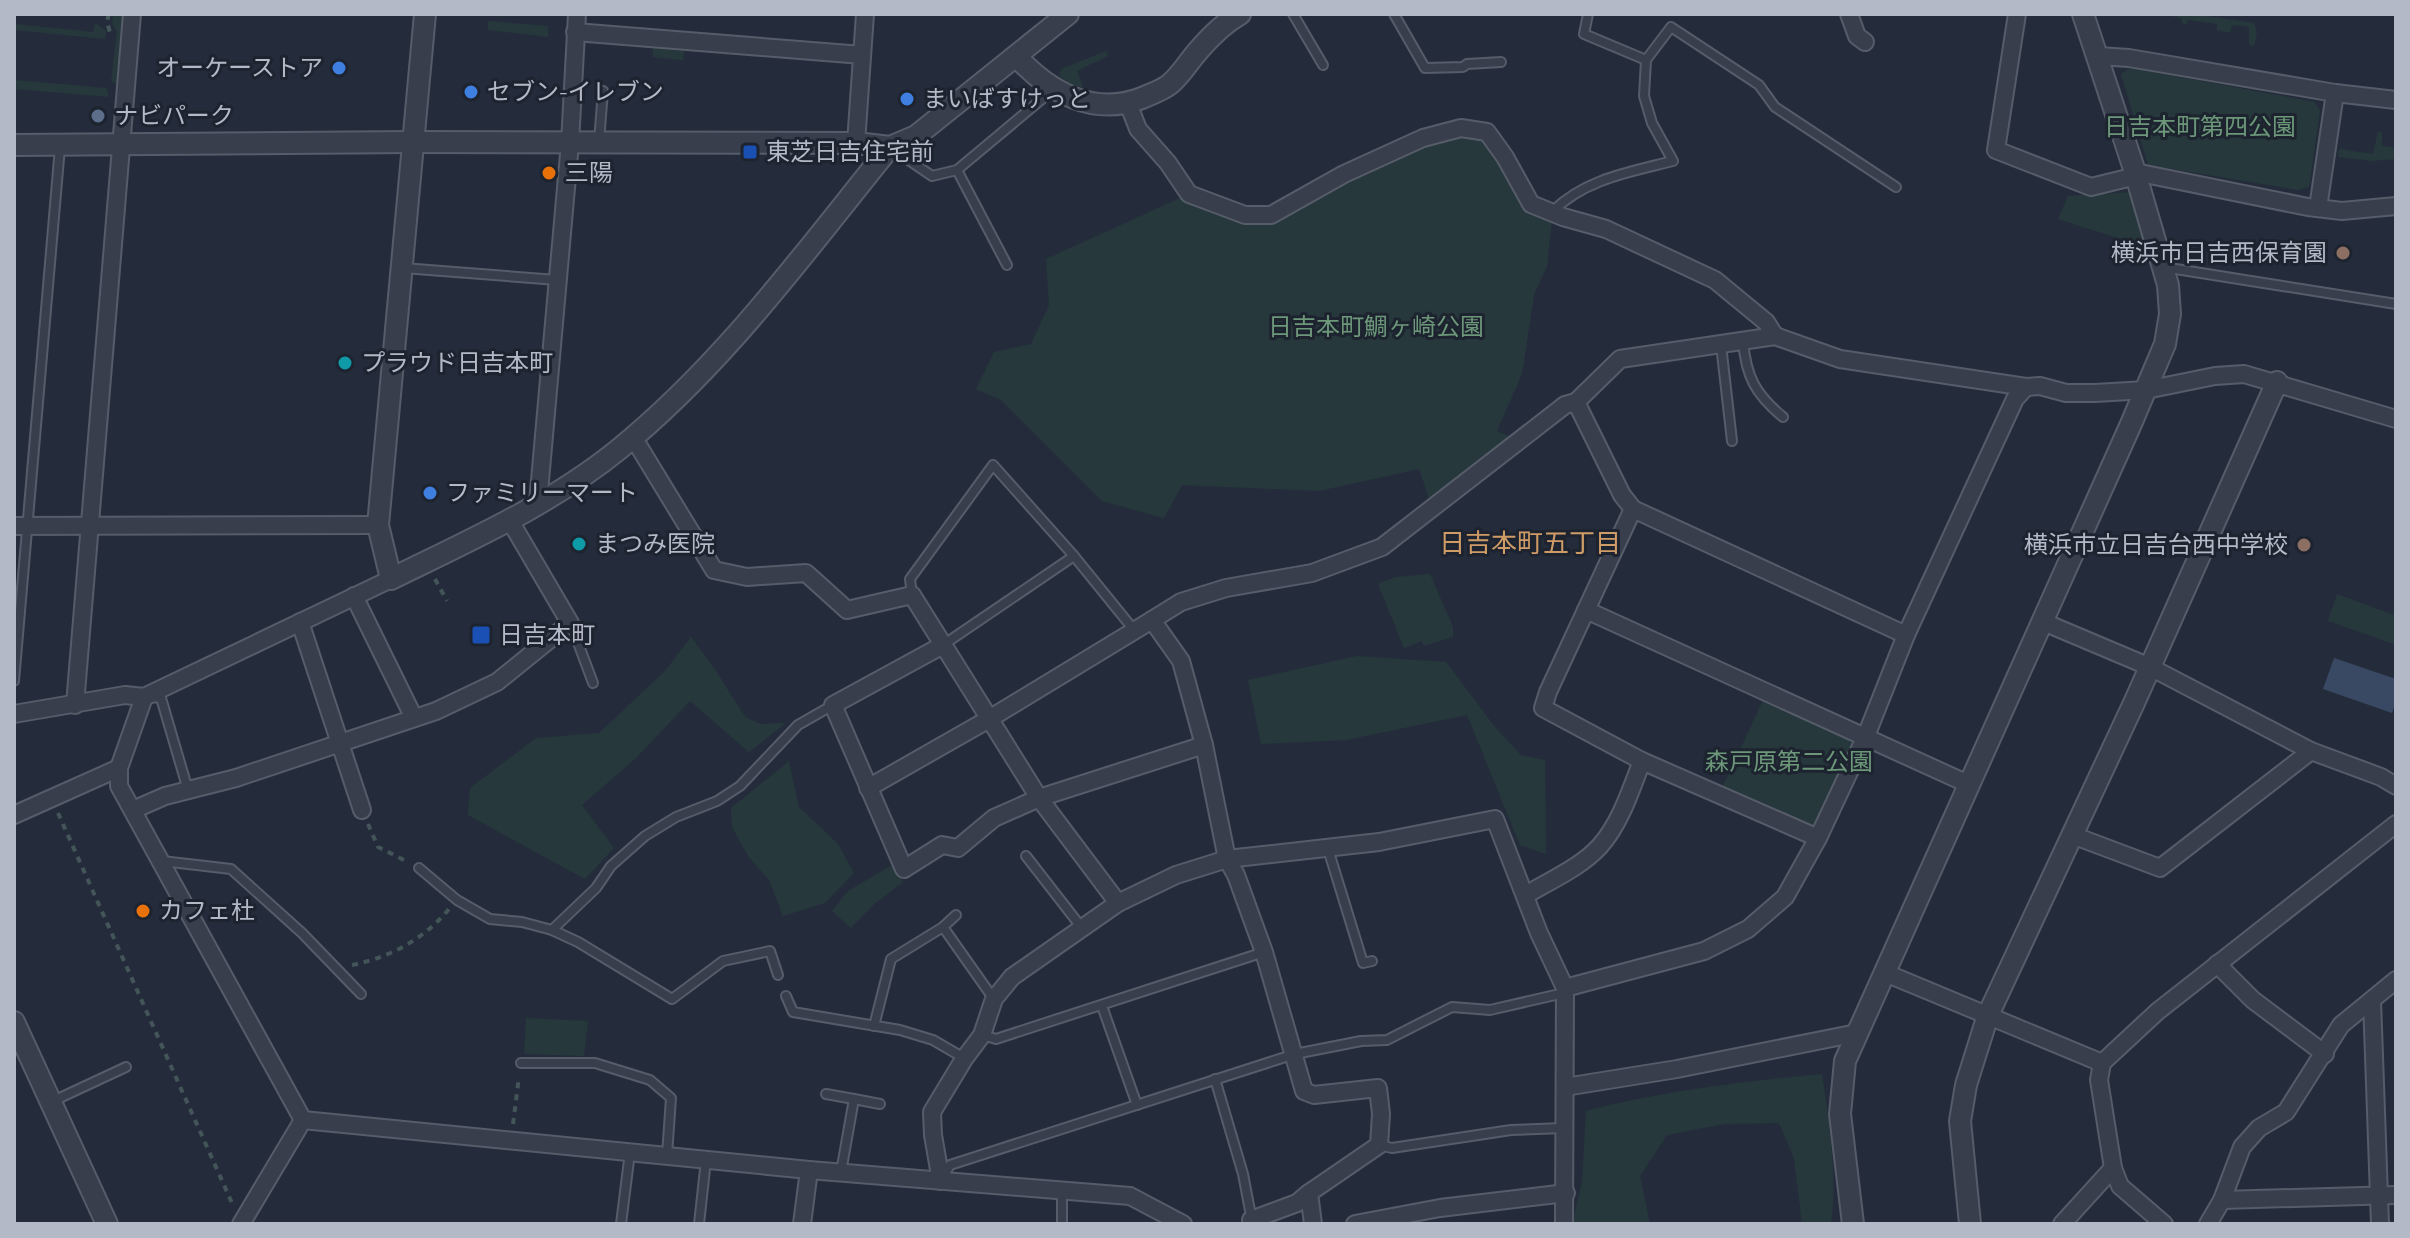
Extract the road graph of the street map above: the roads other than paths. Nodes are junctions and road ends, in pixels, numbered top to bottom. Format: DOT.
graph roads {
  1 [pos="132,14"];
  2 [pos="425,14"];
  3 [pos="577,14"];
  4 [pos="865,14"];
  5 [pos="1068,14"];
  6 [pos="1240,14"];
  7 [pos="1293,14"];
  8 [pos="1394,14"];
  9 [pos="1588,14"];
  10 [pos="1849,14"];
  11 [pos="2017,14"];
  12 [pos="2083,14"];
  13 [pos="575,32"];
  14 [pos="1865,42"];
  15 [pos="862,55"];
  16 [pos="1016,56"];
  17 [pos="2098,56"];
  18 [pos="1646,60"];
  19 [pos="1501,62"];
  20 [pos="1323,65"];
  21 [pos="1054,89"];
  22 [pos="603,91"];
  23 [pos="2335,93"];
  24 [pos="2396,100"];
  25 [pos="1128,103"];
  26 [pos="122,142"];
  27 [pos="414,142"];
  28 [pos="599,142"];
  29 [pos="570,143"];
  30 [pos="856,143"];
  31 [pos="60,144"];
  32 [pos="14,145"];
  33 [pos="890,147"];
  34 [pos="957,170"];
  35 [pos="2135,174"];
  36 [pos="1896,187"];
  37 [pos="2396,206"];
  38 [pos="2318,208"];
  39 [pos="1553,211"];
  40 [pos="1007,265"];
  41 [pos="2163,267"];
  42 [pos="401,268"];
  43 [pos="558,280"];
  44 [pos="2396,304"];
  45 [pos="1775,336"];
  46 [pos="1743,341"];
  47 [pos="1721,344"];
  48 [pos="2277,382"];
  49 [pos="2026,387"];
  50 [pos="2146,390"];
  51 [pos="1576,402"];
  52 [pos="1783,417"];
  53 [pos="2396,419"];
  54 [pos="633,437"];
  55 [pos="1732,441"];
  56 [pos="538,503"];
  57 [pos="1633,509"];
  58 [pos="509,519"];
  59 [pos="378,525"];
  60 [pos="20,526"];
  61 [pos="90,526"];
  62 [pos="1074,556"];
  63 [pos="391,579"];
  64 [pos="912,595"];
  65 [pos="354,596"];
  66 [pos="1586,610"];
  67 [pos="1152,620"];
  68 [pos="2041,621"];
  69 [pos="300,622"];
  70 [pos="570,623"];
  71 [pos="1134,630"];
  72 [pos="1906,635"];
  73 [pos="943,645"];
  74 [pos="2150,667"];
  75 [pos="14,681"];
  76 [pos="593,683"];
  77 [pos="144,697"];
  78 [pos="75,705"];
  79 [pos="833,705"];
  80 [pos="14,714"];
  81 [pos="414,718"];
  82 [pos="989,719"];
  83 [pos="1866,736"];
  84 [pos="340,743"];
  85 [pos="1204,745"];
  86 [pos="2311,751"];
  87 [pos="1642,761"];
  88 [pos="119,768"];
  89 [pos="1968,784"];
  90 [pos="2396,786"];
  91 [pos="868,788"];
  92 [pos="188,790"];
  93 [pos="1039,798"];
  94 [pos="133,810"];
  95 [pos="362,810"];
  96 [pos="14,815"];
  97 [pos="2396,824"];
  98 [pos="2072,835"];
  99 [pos="1818,838"];
  100 [pos="1328,849"];
  101 [pos="1026,856"];
  102 [pos="1227,859"];
  103 [pos="162,861"];
  104 [pos="419,868"];
  105 [pos="1526,895"];
  106 [pos="1118,903"];
  107 [pos="956,915"];
  108 [pos="943,927"];
  109 [pos="1082,928"];
  110 [pos="552,930"];
  111 [pos="1264,952"];
  112 [pos="1372,961"];
  113 [pos="2217,964"];
  114 [pos="1883,972"];
  115 [pos="778,975"];
  116 [pos="2396,980"];
  117 [pos="1565,991"];
  118 [pos="361,994"];
  119 [pos="786,996"];
  120 [pos="994,999"];
  121 [pos="2372,1000"];
  122 [pos="1102,1006"];
  123 [pos="1988,1015"];
  124 [pos="14,1022"];
  125 [pos="874,1026"];
  126 [pos="1857,1033"];
  127 [pos="982,1035"];
  128 [pos="1295,1054"];
  129 [pos="2325,1054"];
  130 [pos="964,1059"];
  131 [pos="521,1063"];
  132 [pos="2102,1063"];
  133 [pos="126,1067"];
  134 [pos="1215,1079"];
  135 [pos="1565,1087"];
  136 [pos="826,1094"];
  137 [pos="854,1099"];
  138 [pos="51,1102"];
  139 [pos="880,1104"];
  140 [pos="1137,1105"];
  141 [pos="303,1120"];
  142 [pos="1565,1128"];
  143 [pos="1379,1145"];
  144 [pos="630,1152"];
  145 [pos="667,1156"];
  146 [pos="706,1160"];
  147 [pos="2113,1168"];
  148 [pos="809,1170"];
  149 [pos="841,1172"];
  150 [pos="941,1181"];
  151 [pos="1062,1191"];
  152 [pos="1309,1193"];
  153 [pos="1566,1193"];
  154 [pos="2388,1196"];
  155 [pos="2222,1200"];
  156 [pos="1252,1222"];
  157 [pos="107,1224"];
  158 [pos="241,1224"];
  159 [pos="621,1224"];
  160 [pos="699,1224"];
  161 [pos="802,1224"];
  162 [pos="1062,1224"];
  163 [pos="1183,1224"];
  164 [pos="1313,1224"];
  165 [pos="1355,1224"];
  166 [pos="1564,1224"];
  167 [pos="1853,1224"];
  168 [pos="1970,1224"];
  169 [pos="2062,1224"];
  170 [pos="2164,1224"];
  171 [pos="2208,1224"];
  172 [pos="2380,1224"];
  1 -- 26 [label="street"];
  2 -- 27 [label="street"];
  3 -- 13 [label="street"];
  4 -- 15 [label="street"];
  5 -- 16 [label="street"];
  6 -- 25 [label="street"];
  7 -- 20 [label="lane"];
  8 -- 19 [label="lane"];
  9 -- 18 [label="lane"];
  10 -- 14 [label="street"];
  11 -- 35 [label="street"];
  12 -- 17 [label="street"];
  13 -- 15 [label="street"];
  13 -- 29 [label="street"];
  15 -- 30 [label="street"];
  16 -- 21 [label="street"];
  16 -- 33 [label="street"];
  17 -- 23 [label="street"];
  17 -- 35 [label="street"];
  18 -- 36 [label="lane"];
  18 -- 39 [label="lane"];
  21 -- 25 [label="street"];
  21 -- 34 [label="lane"];
  22 -- 28 [label="lane"];
  23 -- 24 [label="street"];
  23 -- 38 [label="street"];
  25 -- 39 [label="street"];
  26 -- 27 [label="street"];
  26 -- 31 [label="street"];
  26 -- 61 [label="street"];
  27 -- 29 [label="street"];
  27 -- 42 [label="street"];
  28 -- 29 [label="street"];
  28 -- 30 [label="street"];
  29 -- 43 [label="street"];
  30 -- 33 [label="street"];
  31 -- 32 [label="street"];
  31 -- 60 [label="lane"];
  33 -- 34 [label="lane"];
  33 -- 54 [label="street"];
  34 -- 40 [label="lane"];
  35 -- 38 [label="street"];
  35 -- 41 [label="street"];
  37 -- 38 [label="street"];
  39 -- 45 [label="street"];
  41 -- 44 [label="lane"];
  41 -- 50 [label="street"];
  42 -- 43 [label="lane"];
  42 -- 59 [label="street"];
  43 -- 56 [label="street"];
  45 -- 46 [label="street"];
  45 -- 49 [label="street"];
  46 -- 47 [label="street"];
  46 -- 52 [label="lane"];
  47 -- 51 [label="street"];
  47 -- 55 [label="lane"];
  48 -- 50 [label="street"];
  48 -- 53 [label="street"];
  48 -- 74 [label="street"];
  49 -- 50 [label="street"];
  49 -- 72 [label="street"];
  50 -- 68 [label="street"];
  51 -- 57 [label="street"];
  51 -- 67 [label="street"];
  54 -- 56 [label="street"];
  54 -- 64 [label="street"];
  56 -- 58 [label="street"];
  57 -- 66 [label="street"];
  57 -- 72 [label="street"];
  58 -- 63 [label="street"];
  58 -- 70 [label="street"];
  59 -- 61 [label="street"];
  59 -- 63 [label="street"];
  60 -- 61 [label="street"];
  60 -- 75 [label="lane"];
  61 -- 78 [label="street"];
  62 -- 64 [label="lane"];
  62 -- 71 [label="lane"];
  62 -- 73 [label="lane"];
  63 -- 65 [label="street"];
  64 -- 73 [label="street"];
  65 -- 69 [label="street"];
  65 -- 81 [label="street"];
  66 -- 83 [label="street"];
  66 -- 87 [label="street"];
  67 -- 71 [label="street"];
  67 -- 85 [label="street"];
  68 -- 74 [label="street"];
  68 -- 89 [label="street"];
  69 -- 77 [label="street"];
  69 -- 84 [label="street"];
  70 -- 76 [label="lane"];
  70 -- 81 [label="street"];
  71 -- 82 [label="street"];
  72 -- 83 [label="street"];
  73 -- 79 [label="street"];
  73 -- 82 [label="street"];
  74 -- 86 [label="street"];
  74 -- 98 [label="street"];
  77 -- 78 [label="street"];
  77 -- 88 [label="street"];
  77 -- 92 [label="lane"];
  78 -- 80 [label="street"];
  79 -- 91 [label="street"];
  79 -- 110 [label="lane"];
  81 -- 84 [label="street"];
  82 -- 91 [label="street"];
  82 -- 93 [label="street"];
  83 -- 89 [label="street"];
  83 -- 99 [label="street"];
  84 -- 92 [label="street"];
  84 -- 95 [label="street"];
  85 -- 93 [label="street"];
  85 -- 102 [label="street"];
  86 -- 90 [label="street"];
  86 -- 98 [label="street"];
  87 -- 99 [label="street"];
  87 -- 105 [label="street"];
  88 -- 94 [label="street"];
  88 -- 96 [label="street"];
  89 -- 114 [label="street"];
  91 -- 93 [label="street"];
  92 -- 94 [label="street"];
  93 -- 106 [label="street"];
  94 -- 103 [label="street"];
  97 -- 113 [label="street"];
  98 -- 123 [label="street"];
  99 -- 117 [label="street"];
  100 -- 102 [label="street"];
  100 -- 105 [label="street"];
  100 -- 112 [label="lane"];
  101 -- 109 [label="lane"];
  102 -- 106 [label="street"];
  102 -- 111 [label="street"];
  103 -- 118 [label="lane"];
  103 -- 141 [label="street"];
  104 -- 110 [label="lane"];
  105 -- 117 [label="street"];
  106 -- 109 [label="street"];
  107 -- 108 [label="lane"];
  108 -- 120 [label="lane"];
  108 -- 125 [label="lane"];
  109 -- 120 [label="street"];
  110 -- 115 [label="lane"];
  111 -- 122 [label="lane"];
  111 -- 128 [label="street"];
  113 -- 129 [label="street"];
  113 -- 132 [label="street"];
  114 -- 123 [label="street"];
  114 -- 126 [label="street"];
  116 -- 121 [label="street"];
  117 -- 128 [label="lane"];
  117 -- 135 [label="street"];
  119 -- 125 [label="lane"];
  120 -- 127 [label="street"];
  121 -- 129 [label="street"];
  121 -- 154 [label="street"];
  122 -- 127 [label="lane"];
  122 -- 140 [label="lane"];
  123 -- 132 [label="street"];
  123 -- 168 [label="street"];
  124 -- 138 [label="street"];
  125 -- 130 [label="lane"];
  126 -- 135 [label="street"];
  126 -- 167 [label="street"];
  127 -- 130 [label="street"];
  128 -- 134 [label="lane"];
  128 -- 143 [label="street"];
  129 -- 155 [label="street"];
  130 -- 150 [label="street"];
  131 -- 145 [label="lane"];
  132 -- 147 [label="street"];
  133 -- 138 [label="lane"];
  134 -- 140 [label="lane"];
  134 -- 156 [label="lane"];
  135 -- 142 [label="street"];
  136 -- 137 [label="lane"];
  137 -- 139 [label="lane"];
  137 -- 149 [label="lane"];
  138 -- 157 [label="street"];
  140 -- 150 [label="lane"];
  141 -- 144 [label="street"];
  141 -- 158 [label="street"];
  142 -- 143 [label="lane"];
  142 -- 153 [label="street"];
  143 -- 152 [label="street"];
  144 -- 145 [label="street"];
  144 -- 159 [label="lane"];
  145 -- 146 [label="street"];
  146 -- 148 [label="street"];
  146 -- 160 [label="lane"];
  147 -- 169 [label="street"];
  147 -- 170 [label="street"];
  148 -- 149 [label="street"];
  148 -- 161 [label="street"];
  149 -- 150 [label="street"];
  150 -- 151 [label="street"];
  151 -- 162 [label="lane"];
  151 -- 163 [label="street"];
  152 -- 156 [label="street"];
  152 -- 164 [label="street"];
  153 -- 165 [label="street"];
  153 -- 166 [label="street"];
  154 -- 155 [label="street"];
  154 -- 172 [label="street"];
  155 -- 171 [label="street"];
}
